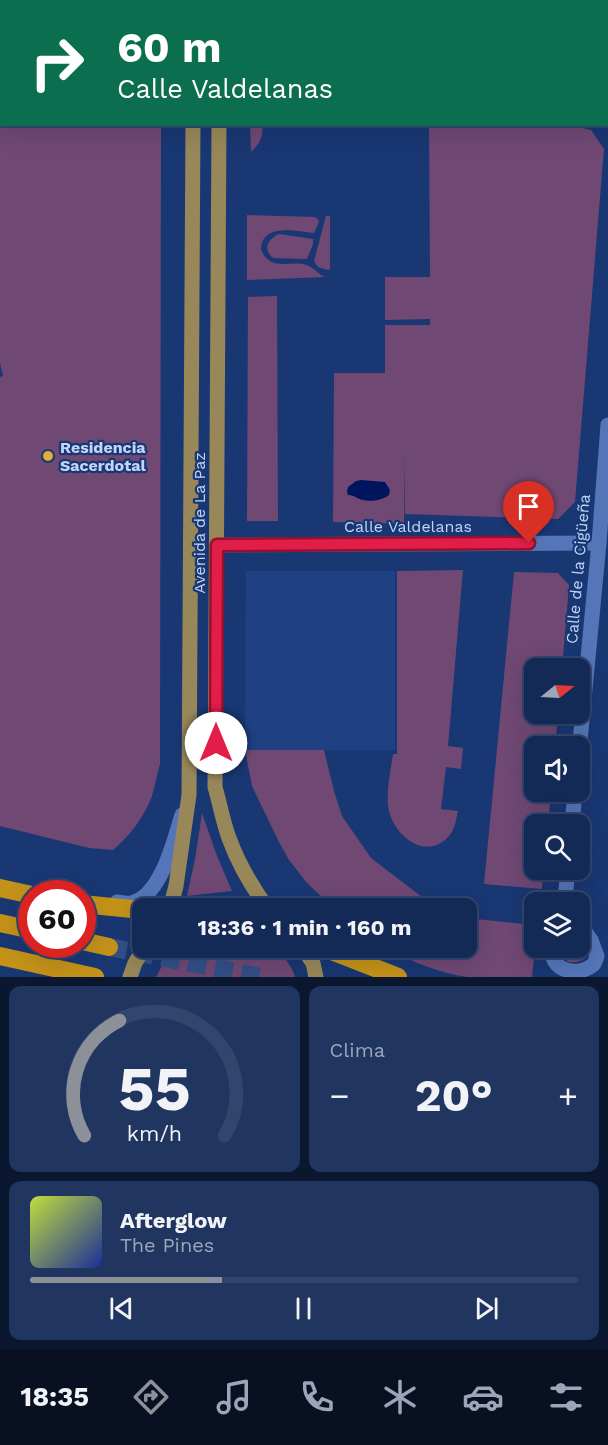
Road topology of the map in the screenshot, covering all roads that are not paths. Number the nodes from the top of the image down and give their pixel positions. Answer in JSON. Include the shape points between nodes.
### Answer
{"nodes":[{"id":1,"x":193,"y":126,"type":"edge"},
{"id":2,"x":219,"y":126,"type":"edge"},
{"id":3,"x":608,"y":424,"type":"edge"},
{"id":4,"x":599,"y":543,"type":"junction"},
{"id":5,"x":217,"y":545,"type":"junction"},
{"id":6,"x":581,"y":736,"type":"edge"},
{"id":7,"x":189,"y":795,"type":"junction"},
{"id":8,"x":0,"y":888,"type":"edge"},
{"id":9,"x":18,"y":892,"type":"edge"},
{"id":10,"x":172,"y":898,"type":"edge"},
{"id":11,"x":260,"y":898,"type":"edge"},
{"id":12,"x":96,"y":903,"type":"edge"},
{"id":13,"x":96,"y":905,"type":"edge"},
{"id":14,"x":132,"y":909,"type":"edge"},
{"id":15,"x":0,"y":923,"type":"edge"},
{"id":16,"x":18,"y":927,"type":"edge"},
{"id":17,"x":590,"y":941,"type":"edge"},
{"id":18,"x":96,"y":944,"type":"edge"},
{"id":19,"x":109,"y":947,"type":"tunnel mouth"},
{"id":20,"x":0,"y":956,"type":"edge"},
{"id":21,"x":138,"y":958,"type":"edge"},
{"id":22,"x":310,"y":958,"type":"edge"},
{"id":23,"x":350,"y":958,"type":"edge"},
{"id":24,"x":553,"y":958,"type":"edge"},
{"id":25,"x":95,"y":977,"type":"edge"},
{"id":26,"x":130,"y":977,"type":"edge"},
{"id":27,"x":316,"y":977,"type":"edge"},
{"id":28,"x":398,"y":977,"type":"edge"}],
"edges":[{"from":1,"to":7,"type":"main road","name":"Avenida de La Paz"},
{"from":2,"to":5,"type":"main road","name":"Avenida de La Paz"},
{"from":3,"to":4,"type":"street","name":"Calle de la Cigüeña"},
{"from":4,"to":5,"type":"street","name":"Calle Valdelanas"},
{"from":4,"to":6,"type":"street","name":"Calle de la Cigüeña"},
{"from":5,"to":11,"type":"main road","name":"Avenida de La Paz","via":[[215,787],[237,857]]},
{"from":7,"to":10,"type":"main road","name":"Avenida de La Paz"},
{"from":7,"to":12,"type":"street","name":"Avenida de La Paz","via":[[160,878],[146,896],[131,903]]},
{"from":8,"to":9,"type":"highway"},
{"from":13,"to":14,"type":"highway"},
{"from":15,"to":16,"type":"highway"},
{"from":17,"to":24,"type":"street","via":[[597,956],[593,966],[583,972],[563,972]]},
{"from":18,"to":19,"type":"highway"},
{"from":20,"to":25,"type":"highway"},
{"from":21,"to":26,"type":"main road"},
{"from":22,"to":27,"type":"main road"},
{"from":23,"to":28,"type":"highway"}]}
